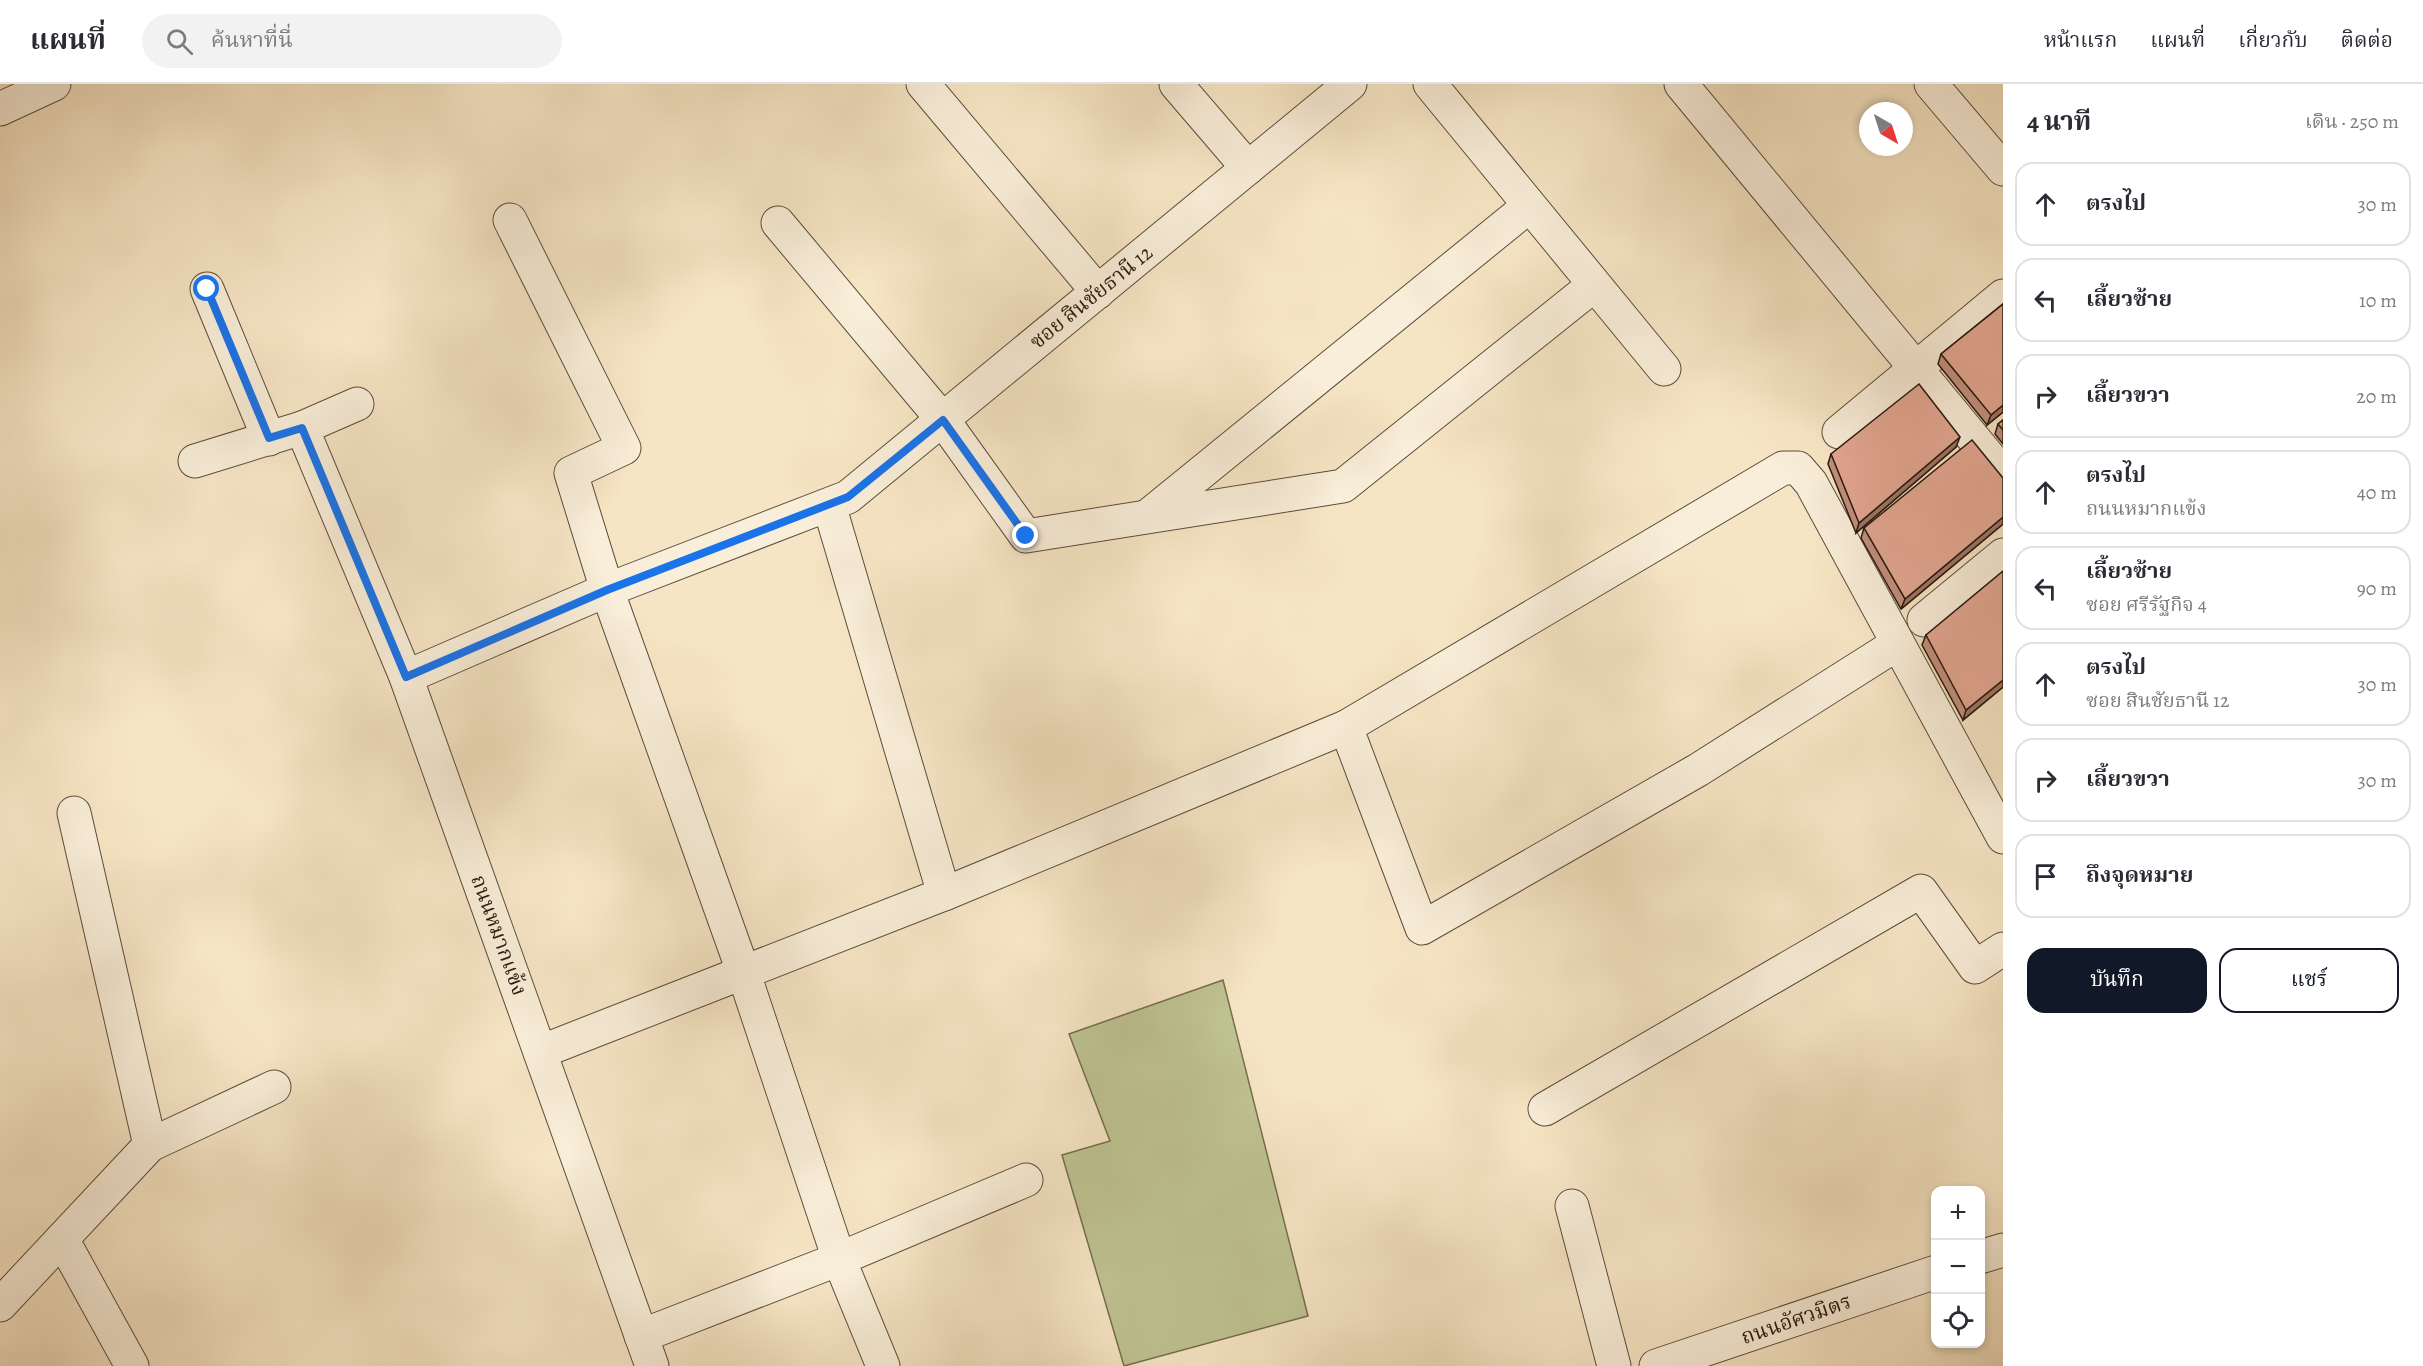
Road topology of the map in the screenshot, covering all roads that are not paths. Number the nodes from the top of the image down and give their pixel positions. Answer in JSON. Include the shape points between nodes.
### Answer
{"nodes":[{"id":1,"x":54,"y":84,"type":"edge"},
{"id":2,"x":922,"y":84,"type":"edge"},
{"id":3,"x":1176,"y":84,"type":"edge"},
{"id":4,"x":1350,"y":84,"type":"edge"},
{"id":5,"x":1430,"y":84,"type":"edge"},
{"id":6,"x":1682,"y":84,"type":"edge"},
{"id":7,"x":1931,"y":84,"type":"edge"},
{"id":8,"x":10,"y":98,"type":"edge"},
{"id":9,"x":1248,"y":168,"type":"junction"},
{"id":10,"x":2003,"y":169,"type":"edge"},
{"id":11,"x":1529,"y":206,"type":"junction"},
{"id":12,"x":510,"y":220,"type":"dead end"},
{"id":13,"x":778,"y":223,"type":"dead end"},
{"id":14,"x":1594,"y":285,"type":"junction"},
{"id":15,"x":207,"y":289,"type":"dead end"},
{"id":16,"x":1098,"y":292,"type":"junction"},
{"id":17,"x":2003,"y":296,"type":"edge"},
{"id":18,"x":1917,"y":368,"type":"junction"},
{"id":19,"x":1664,"y":369,"type":"dead end"},
{"id":20,"x":357,"y":404,"type":"dead end"},
{"id":21,"x":943,"y":420,"type":"junction"},
{"id":22,"x":302,"y":428,"type":"junction"},
{"id":23,"x":1839,"y":432,"type":"dead end"},
{"id":24,"x":269,"y":438,"type":"junction"},
{"id":25,"x":195,"y":461,"type":"dead end"},
{"id":26,"x":2003,"y":474,"type":"edge"},
{"id":27,"x":829,"y":505,"type":"junction"},
{"id":28,"x":1148,"y":516,"type":"junction"},
{"id":29,"x":2003,"y":555,"type":"edge"},
{"id":30,"x":607,"y":590,"type":"junction"},
{"id":31,"x":1924,"y":620,"type":"dead end"},
{"id":32,"x":1897,"y":644,"type":"junction"},
{"id":33,"x":406,"y":677,"type":"junction"},
{"id":34,"x":1346,"y":727,"type":"junction"},
{"id":35,"x":74,"y":813,"type":"dead end"},
{"id":36,"x":2003,"y":837,"type":"edge"},
{"id":37,"x":944,"y":894,"type":"junction"},
{"id":38,"x":2003,"y":949,"type":"edge"},
{"id":39,"x":742,"y":971,"type":"junction"},
{"id":40,"x":540,"y":1052,"type":"junction"},
{"id":41,"x":274,"y":1087,"type":"dead end"},
{"id":42,"x":1545,"y":1109,"type":"dead end"},
{"id":43,"x":150,"y":1144,"type":"junction"},
{"id":44,"x":1026,"y":1180,"type":"dead end"},
{"id":45,"x":1572,"y":1206,"type":"dead end"},
{"id":46,"x":62,"y":1239,"type":"junction"},
{"id":47,"x":2003,"y":1250,"type":"edge"},
{"id":48,"x":1985,"y":1255,"type":"edge"},
{"id":49,"x":839,"y":1259,"type":"junction"},
{"id":50,"x":1931,"y":1273,"type":"edge"},
{"id":51,"x":0,"y":1305,"type":"edge"},
{"id":52,"x":641,"y":1336,"type":"junction"},
{"id":53,"x":132,"y":1366,"type":"edge"},
{"id":54,"x":652,"y":1366,"type":"edge"},
{"id":55,"x":883,"y":1366,"type":"edge"},
{"id":56,"x":1614,"y":1366,"type":"edge"},
{"id":57,"x":1656,"y":1366,"type":"edge"}],
"edges":[{"from":1,"to":8,"type":"street"},
{"from":2,"to":16,"type":"street"},
{"from":3,"to":9,"type":"street"},
{"from":4,"to":9,"type":"street","name":"ซอย สินชัยธานี 12"},
{"from":5,"to":11,"type":"street"},
{"from":6,"to":18,"type":"street"},
{"from":7,"to":10,"type":"street"},
{"from":9,"to":16,"type":"street","name":"ซอย สินชัยธานี 12"},
{"from":11,"to":14,"type":"street"},
{"from":11,"to":28,"type":"street"},
{"from":12,"to":30,"type":"street","via":[[624,448],[571,473]]},
{"from":13,"to":21,"type":"street"},
{"from":14,"to":19,"type":"street"},
{"from":14,"to":28,"type":"street","via":[[1343,486]]},
{"from":15,"to":24,"type":"street"},
{"from":16,"to":21,"type":"street","name":"ซอย สินชัยธานี 12"},
{"from":17,"to":18,"type":"street"},
{"from":18,"to":23,"type":"street"},
{"from":18,"to":26,"type":"street"},
{"from":20,"to":22,"type":"street"},
{"from":21,"to":27,"type":"street","name":"ซอย สินชัยธานี 12","via":[[848,497]]},
{"from":21,"to":28,"type":"street","via":[[1026,536]]},
{"from":22,"to":24,"type":"street"},
{"from":22,"to":33,"type":"street","name":"ถนนหมากแข้ง"},
{"from":24,"to":25,"type":"street"},
{"from":27,"to":30,"type":"street","name":"ซอย สินชัยธานี 12"},
{"from":27,"to":37,"type":"street"},
{"from":29,"to":31,"type":"street"},
{"from":30,"to":33,"type":"street","name":"ซอย สินชัยธานี 12"},
{"from":30,"to":39,"type":"street"},
{"from":32,"to":34,"type":"street","via":[[1810,483],[1798,468],[1783,468]]},
{"from":32,"to":34,"type":"street","via":[[1698,770],[1422,928]]},
{"from":32,"to":36,"type":"street"},
{"from":33,"to":40,"type":"street","name":"ถนนหมากแข้ง"},
{"from":34,"to":37,"type":"street"},
{"from":35,"to":43,"type":"street"},
{"from":37,"to":39,"type":"street"},
{"from":38,"to":42,"type":"street","via":[[1975,967],[1921,891]]},
{"from":39,"to":40,"type":"street"},
{"from":39,"to":49,"type":"street"},
{"from":40,"to":52,"type":"street","name":"ถนนหมากแข้ง"},
{"from":41,"to":43,"type":"street"},
{"from":43,"to":46,"type":"street"},
{"from":44,"to":49,"type":"street"},
{"from":45,"to":56,"type":"street"},
{"from":46,"to":51,"type":"street"},
{"from":46,"to":53,"type":"street"},
{"from":47,"to":48,"type":"street"},
{"from":49,"to":52,"type":"street"},
{"from":49,"to":55,"type":"street"},
{"from":50,"to":57,"type":"street","name":"ถนนอัศวมิตร"},
{"from":52,"to":54,"type":"street","name":"ถนนหมากแข้ง"}]}
